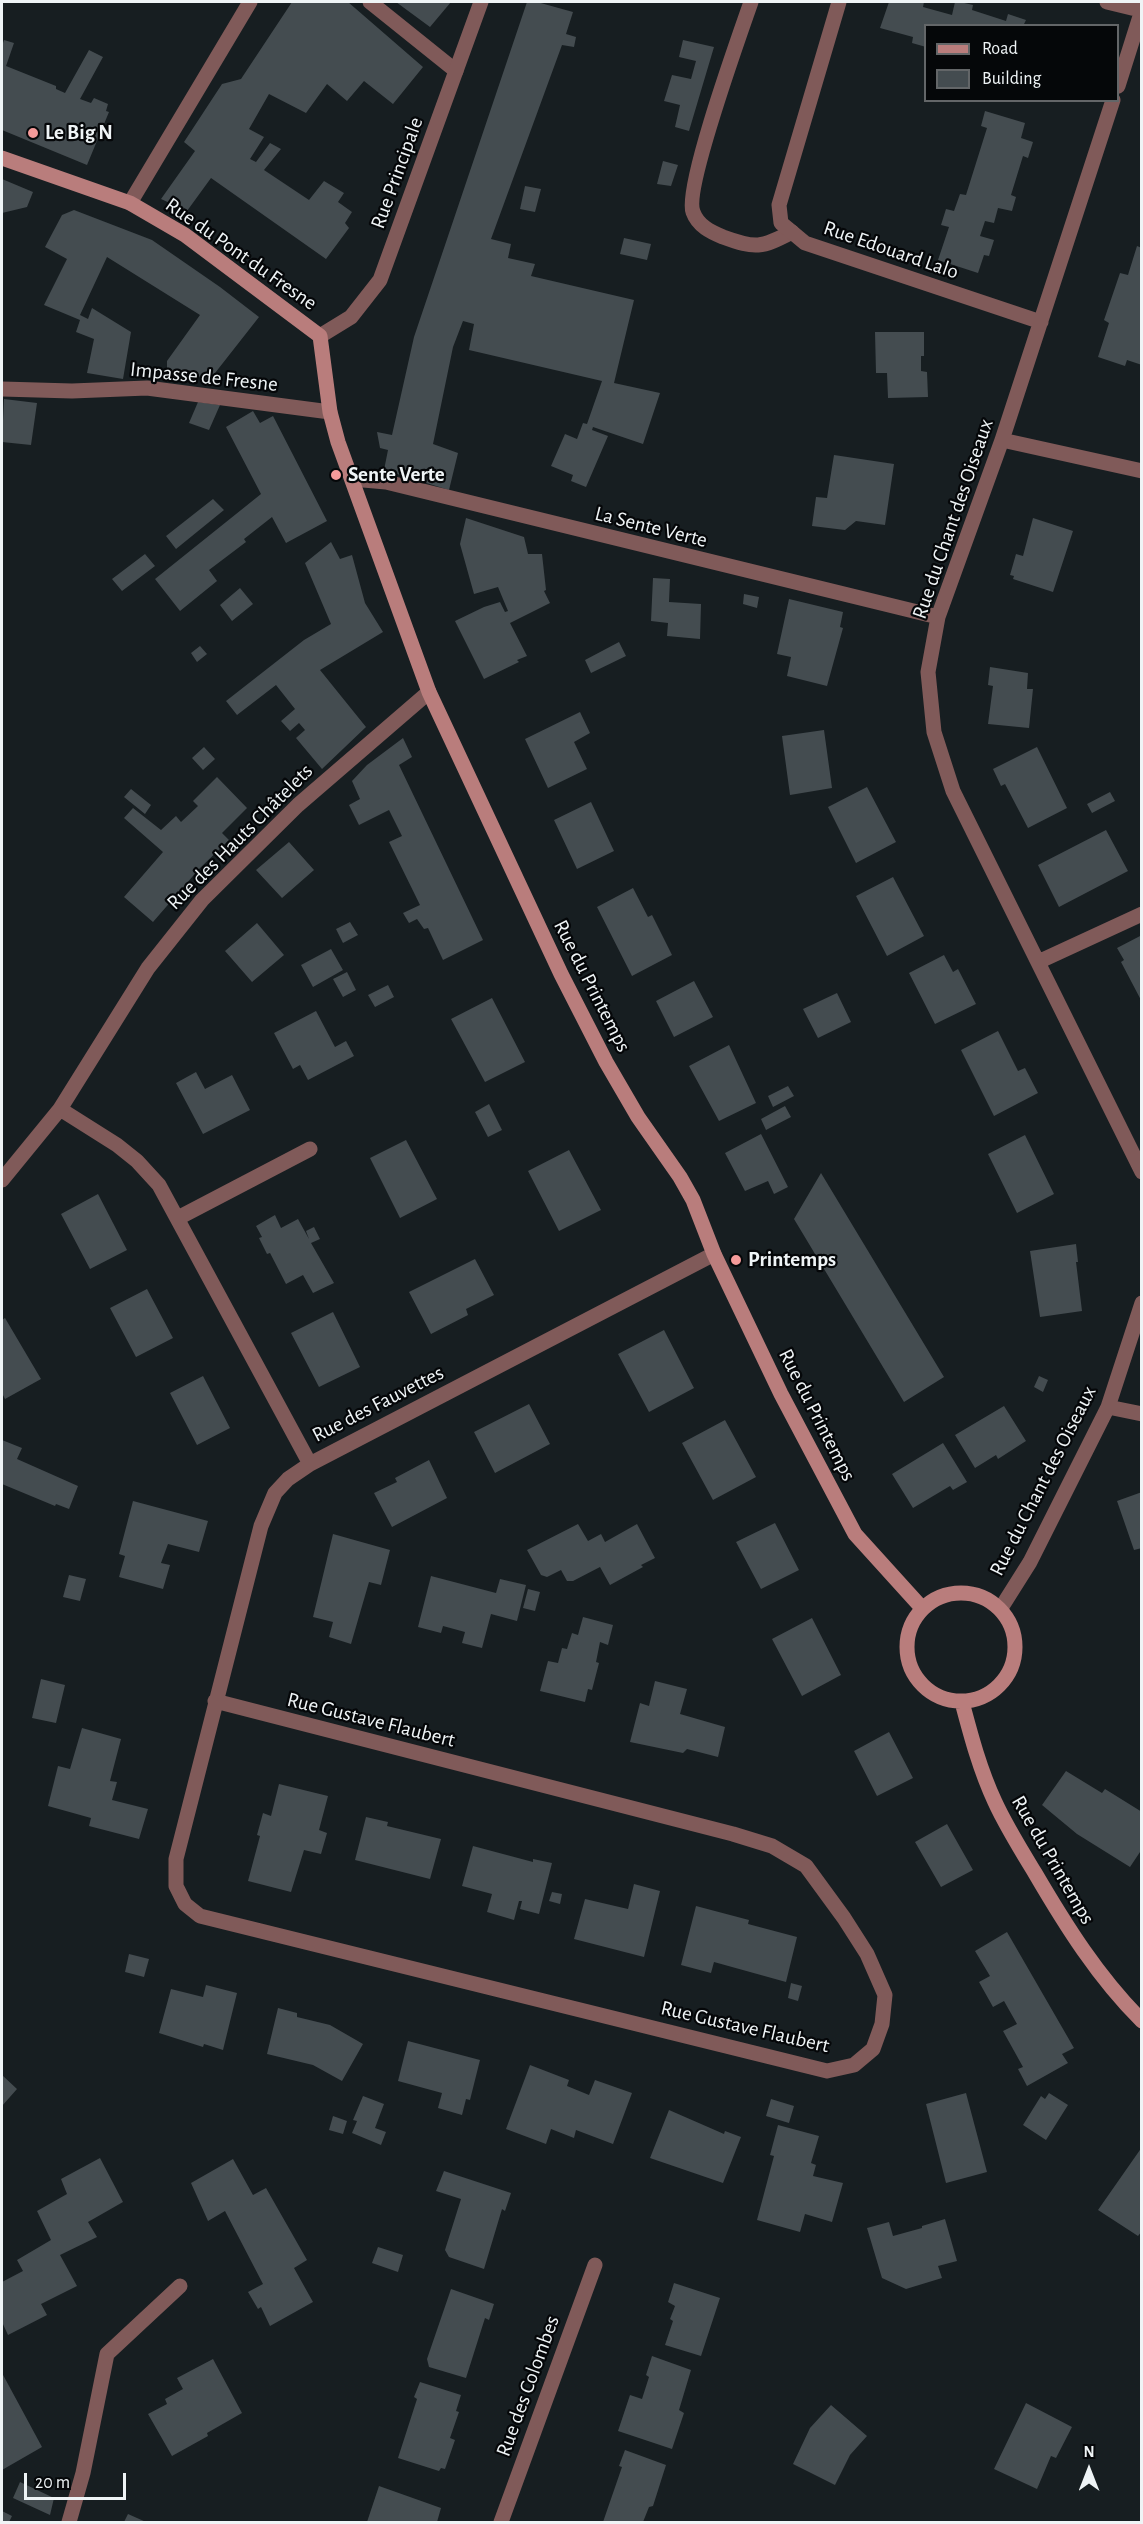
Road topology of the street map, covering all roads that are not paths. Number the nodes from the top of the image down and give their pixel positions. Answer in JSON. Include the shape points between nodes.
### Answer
{"nodes":[{"id":1,"x":250,"y":2,"type":"edge"},
{"id":2,"x":370,"y":2,"type":"edge"},
{"id":3,"x":481,"y":2,"type":"edge"},
{"id":4,"x":751,"y":2,"type":"edge"},
{"id":5,"x":839,"y":2,"type":"edge"},
{"id":6,"x":1107,"y":2,"type":"edge"},
{"id":7,"x":1141,"y":10,"type":"edge"},
{"id":8,"x":456,"y":71,"type":"junction"},
{"id":9,"x":1119,"y":83,"type":"edge"},
{"id":10,"x":1112,"y":102,"type":"edge"},
{"id":11,"x":2,"y":158,"type":"edge"},
{"id":12,"x":130,"y":203,"type":"junction"},
{"id":13,"x":792,"y":232,"type":"junction"},
{"id":14,"x":1041,"y":322,"type":"junction"},
{"id":15,"x":320,"y":336,"type":"junction"},
{"id":16,"x":2,"y":389,"type":"edge"},
{"id":17,"x":330,"y":412,"type":"junction"},
{"id":18,"x":1002,"y":440,"type":"junction"},
{"id":19,"x":1142,"y":471,"type":"edge"},
{"id":20,"x":352,"y":478,"type":"junction"},
{"id":21,"x":938,"y":617,"type":"junction"},
{"id":22,"x":429,"y":692,"type":"junction"},
{"id":23,"x":1142,"y":914,"type":"edge"},
{"id":24,"x":1038,"y":962,"type":"junction"},
{"id":25,"x":60,"y":1109,"type":"junction"},
{"id":26,"x":310,"y":1149,"type":"dead end"},
{"id":27,"x":1142,"y":1172,"type":"edge"},
{"id":28,"x":2,"y":1180,"type":"edge"},
{"id":29,"x":178,"y":1218,"type":"junction"},
{"id":30,"x":714,"y":1254,"type":"junction"},
{"id":31,"x":1142,"y":1303,"type":"edge"},
{"id":32,"x":1108,"y":1407,"type":"junction"},
{"id":33,"x":1142,"y":1414,"type":"edge"},
{"id":34,"x":310,"y":1464,"type":"junction"},
{"id":35,"x":922,"y":1608,"type":"junction"},
{"id":36,"x":1000,"y":1608,"type":"junction"},
{"id":37,"x":215,"y":1701,"type":"junction"},
{"id":38,"x":962,"y":1702,"type":"junction"},
{"id":39,"x":1142,"y":2021,"type":"edge"},
{"id":40,"x":595,"y":2265,"type":"dead end"},
{"id":41,"x":180,"y":2286,"type":"dead end"},
{"id":42,"x":69,"y":2523,"type":"edge"},
{"id":43,"x":501,"y":2523,"type":"edge"}],
"edges":[{"from":1,"to":12,"type":"street"},
{"from":2,"to":8,"type":"street"},
{"from":3,"to":8,"type":"street","name":"Rue Principale"},
{"from":4,"to":13,"type":"street","via":[[693,186],[692,212],[706,230],[745,244],[765,246]]},
{"from":5,"to":13,"type":"street","name":"Rue Edouard Lalo","via":[[778,205],[781,223]]},
{"from":6,"to":7,"type":"street"},
{"from":7,"to":9,"type":"street"},
{"from":8,"to":15,"type":"street","name":"Rue Principale","via":[[380,280],[351,317]]},
{"from":10,"to":14,"type":"street","name":"Rue du Chant des Oiseaux"},
{"from":11,"to":12,"type":"main road","name":"Rue du Pont du Fresne"},
{"from":12,"to":15,"type":"main road","name":"Rue du Pont du Fresne","via":[[185,235]]},
{"from":13,"to":14,"type":"street","name":"Rue Edouard Lalo","via":[[805,243]]},
{"from":14,"to":18,"type":"street","name":"Rue du Chant des Oiseaux"},
{"from":15,"to":17,"type":"main road","name":"Rue du Printemps"},
{"from":16,"to":17,"type":"street","name":"Impasse de Fresne","via":[[147,388]]},
{"from":17,"to":20,"type":"main road","name":"Rue du Printemps"},
{"from":18,"to":19,"type":"street"},
{"from":18,"to":21,"type":"street","name":"Rue du Chant des Oiseaux"},
{"from":20,"to":21,"type":"street","name":"La Sente Verte"},
{"from":20,"to":22,"type":"main road","name":"Rue du Printemps"},
{"from":21,"to":24,"type":"street","name":"Rue du Chant des Oiseaux","via":[[928,672],[934,732],[953,790]]},
{"from":22,"to":25,"type":"street","name":"Rue des Hauts Châtelets","via":[[298,805],[202,900],[148,968]]},
{"from":22,"to":30,"type":"main road","name":"Rue du Printemps","via":[[561,974],[638,1117],[693,1200]]},
{"from":23,"to":24,"type":"street"},
{"from":24,"to":27,"type":"street","name":"Rue du Chant des Oiseaux"},
{"from":25,"to":28,"type":"street","name":"Rue des Hauts Châtelets"},
{"from":25,"to":29,"type":"street","name":"Rue des Fauvettes","via":[[137,1161],[159,1185]]},
{"from":26,"to":29,"type":"street"},
{"from":29,"to":34,"type":"street","name":"Rue des Fauvettes"},
{"from":30,"to":34,"type":"street","name":"Rue des Fauvettes"},
{"from":30,"to":35,"type":"main road","name":"Rue du Printemps","via":[[781,1394],[855,1534]]},
{"from":31,"to":32,"type":"street","name":"Rue du Chant des Oiseaux"},
{"from":32,"to":33,"type":"street"},
{"from":32,"to":36,"type":"street","name":"Rue du Chant des Oiseaux","via":[[1030,1562]]},
{"from":34,"to":37,"type":"street","name":"Rue Gustave Flaubert","via":[[288,1479],[267,1508]]},
{"from":35,"to":36,"type":"main road","via":[[940,1597],[962,1592],[983,1597]]},
{"from":35,"to":38,"type":"main road","via":[[911,1626],[907,1647],[911,1668],[922,1686],[940,1698]]},
{"from":36,"to":38,"type":"main road","via":[[1012,1626],[1016,1647],[1012,1668],[996,1690],[983,1698]]},
{"from":37,"to":37,"type":"street","name":"Rue Gustave Flaubert","via":[[772,1846],[806,1866],[867,1954],[885,1995],[882,2025],[873,2049],[854,2066],[827,2071],[200,1916],[185,1904],[174,1875]]},
{"from":38,"to":39,"type":"main road","name":"Rue du Printemps","via":[[994,1801],[1015,1839],[1081,1949]]},
{"from":40,"to":43,"type":"street","name":"Rue des Colombes"},
{"from":41,"to":42,"type":"street","via":[[107,2354]]}]}
